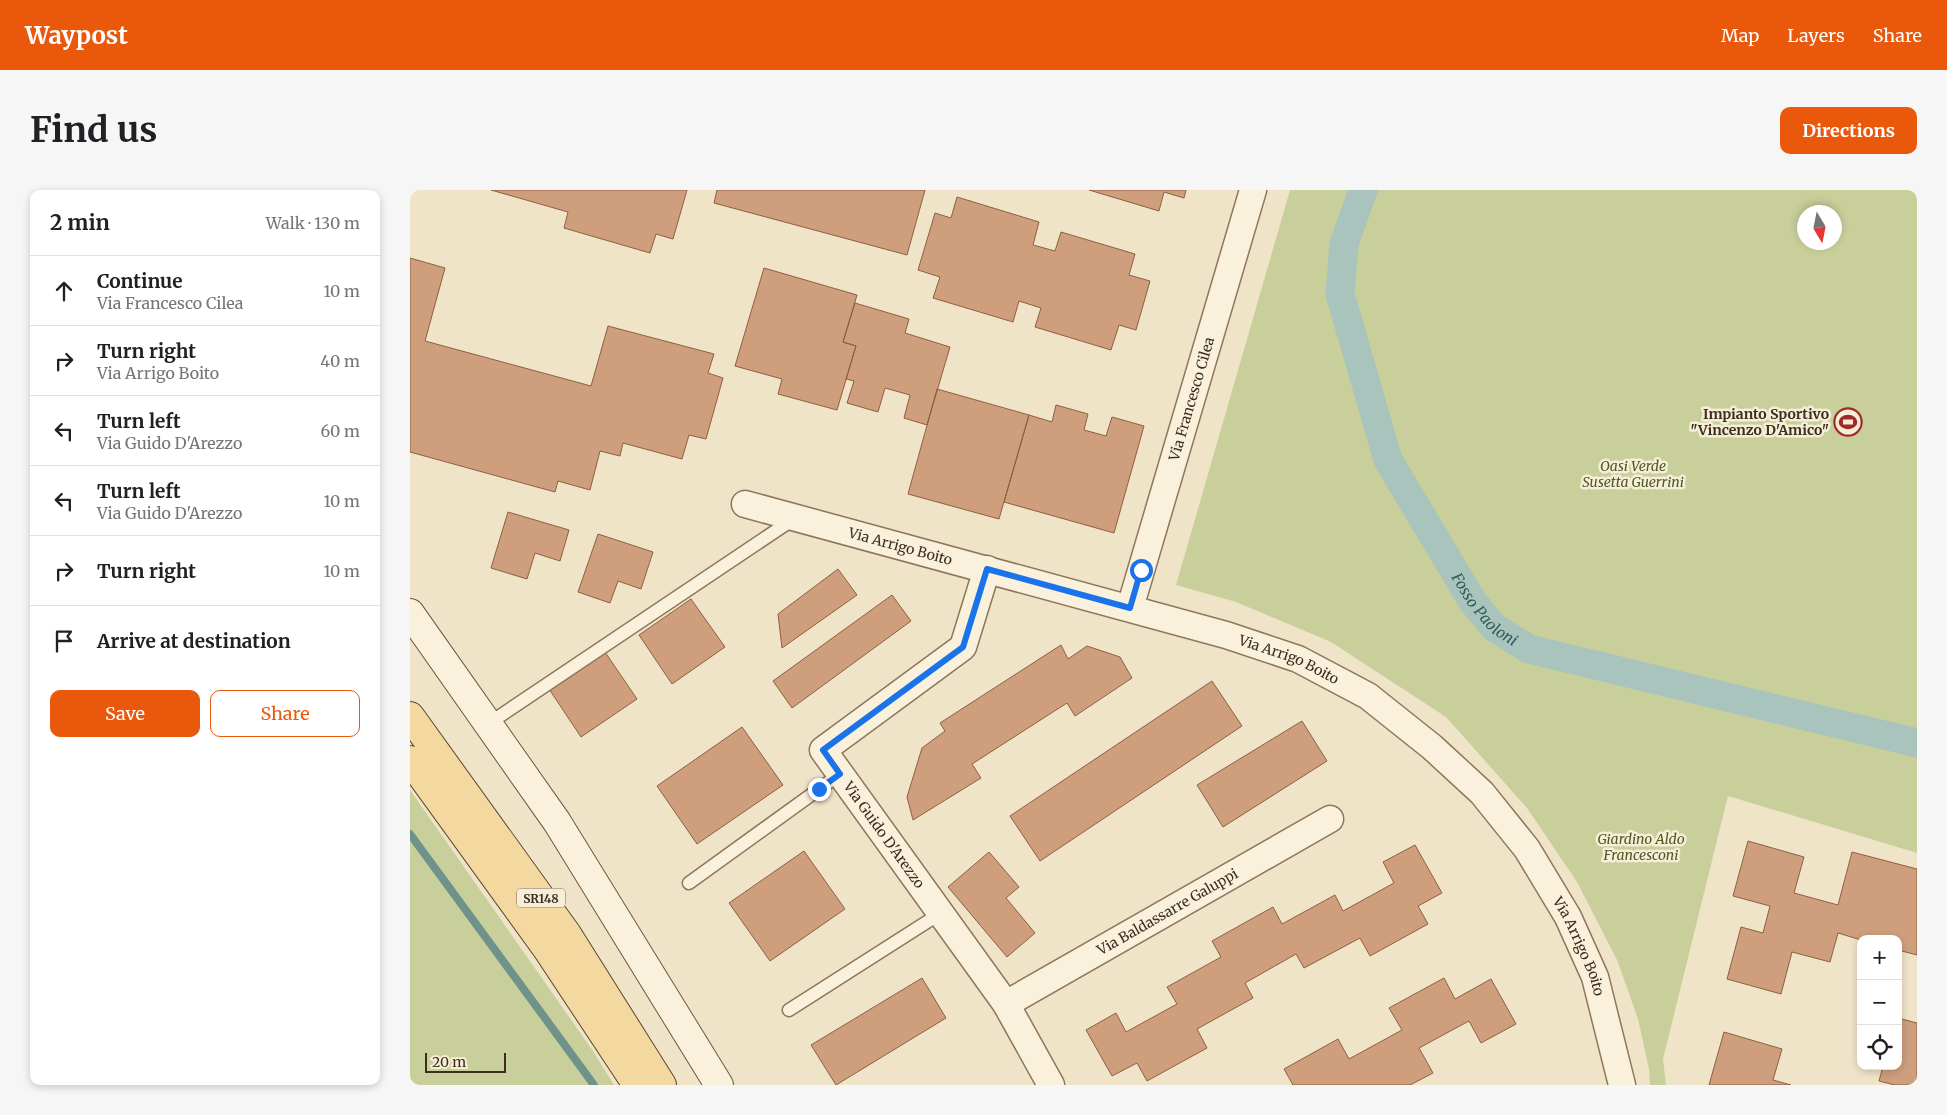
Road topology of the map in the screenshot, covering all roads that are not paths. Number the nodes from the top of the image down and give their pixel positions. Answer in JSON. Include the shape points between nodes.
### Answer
{"nodes":[{"id":1,"x":1253,"y":190,"type":"edge"},
{"id":2,"x":745,"y":504,"type":"dead end"},
{"id":3,"x":794,"y":518,"type":"junction"},
{"id":4,"x":987,"y":569,"type":"junction"},
{"id":5,"x":1130,"y":608,"type":"junction"},
{"id":6,"x":410,"y":613,"type":"edge"},
{"id":7,"x":410,"y":716,"type":"edge"},
{"id":8,"x":488,"y":724,"type":"junction"},
{"id":9,"x":410,"y":760,"type":"edge"},
{"id":10,"x":840,"y":774,"type":"junction"},
{"id":11,"x":1330,"y":819,"type":"dead end"},
{"id":12,"x":689,"y":883,"type":"dead end"},
{"id":13,"x":941,"y":913,"type":"junction"},
{"id":14,"x":1006,"y":1004,"type":"junction"},
{"id":15,"x":789,"y":1010,"type":"dead end"},
{"id":16,"x":637,"y":1085,"type":"edge"},
{"id":17,"x":662,"y":1085,"type":"edge"},
{"id":18,"x":719,"y":1085,"type":"edge"},
{"id":19,"x":1051,"y":1085,"type":"edge"},
{"id":20,"x":1622,"y":1085,"type":"edge"}],
"edges":[{"from":1,"to":5,"type":"street","name":"Via Francesco Cilea"},
{"from":2,"to":3,"type":"street","name":"Via Arrigo Boito"},
{"from":3,"to":4,"type":"street","name":"Via Arrigo Boito"},
{"from":3,"to":8,"type":"lane"},
{"from":4,"to":5,"type":"street","name":"Via Arrigo Boito"},
{"from":4,"to":10,"type":"street","name":"Via Guido D'Arezzo","via":[[963,647],[823,750]]},
{"from":5,"to":20,"type":"street","name":"Via Arrigo Boito","via":[[1298,659],[1342,682],[1368,696],[1432,747],[1482,793],[1527,850],[1568,917],[1595,977]]},
{"from":6,"to":8,"type":"street"},
{"from":7,"to":17,"type":"main road","number":"SR148","via":[[567,934]]},
{"from":8,"to":18,"type":"street","via":[[557,822]]},
{"from":9,"to":16,"type":"main road","number":"SR148","via":[[546,949]]},
{"from":10,"to":12,"type":"lane"},
{"from":10,"to":13,"type":"street","name":"Via Guido D'Arezzo"},
{"from":11,"to":14,"type":"street","name":"Via Baldassarre Galuppi"},
{"from":13,"to":14,"type":"street","name":"Via Guido D'Arezzo"},
{"from":13,"to":15,"type":"lane"},
{"from":14,"to":19,"type":"street","name":"Via Guido D'Arezzo"}]}
